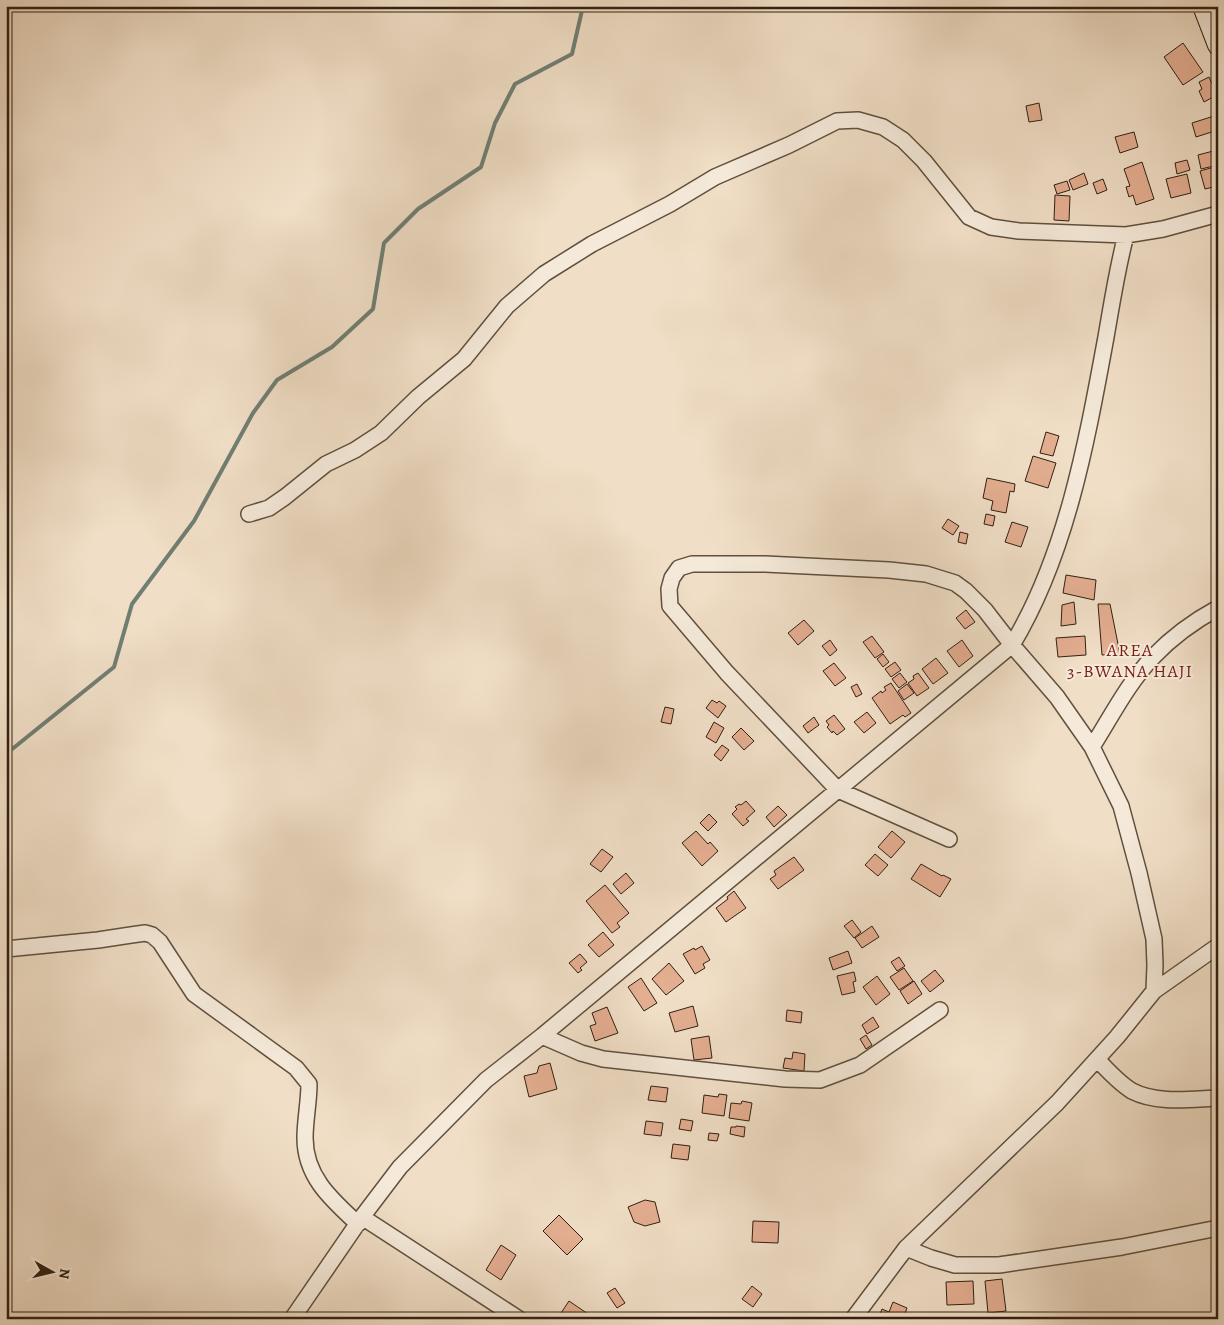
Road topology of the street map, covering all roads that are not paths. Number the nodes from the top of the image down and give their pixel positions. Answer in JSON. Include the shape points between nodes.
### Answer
{"nodes":[{"id":1,"x":1203,"y":6,"type":"edge"},
{"id":2,"x":1218,"y":45,"type":"edge"},
{"id":3,"x":1218,"y":214,"type":"edge"},
{"id":4,"x":1126,"y":236,"type":"junction"},
{"id":5,"x":249,"y":514,"type":"dead end"},
{"id":6,"x":1218,"y":608,"type":"edge"},
{"id":7,"x":1012,"y":645,"type":"junction"},
{"id":8,"x":1092,"y":747,"type":"junction"},
{"id":9,"x":838,"y":790,"type":"junction"},
{"id":10,"x":949,"y":839,"type":"dead end"},
{"id":11,"x":1218,"y":946,"type":"edge"},
{"id":12,"x":6,"y":949,"type":"edge"},
{"id":13,"x":1154,"y":991,"type":"junction"},
{"id":14,"x":940,"y":1010,"type":"dead end"},
{"id":15,"x":542,"y":1036,"type":"junction"},
{"id":16,"x":1097,"y":1060,"type":"junction"},
{"id":17,"x":1218,"y":1098,"type":"edge"},
{"id":18,"x":360,"y":1220,"type":"junction"},
{"id":19,"x":1218,"y":1228,"type":"edge"},
{"id":20,"x":906,"y":1248,"type":"junction"},
{"id":21,"x":292,"y":1319,"type":"edge"},
{"id":22,"x":519,"y":1319,"type":"edge"},
{"id":23,"x":853,"y":1319,"type":"edge"}],
"edges":[{"from":1,"to":2,"type":"main road"},
{"from":3,"to":4,"type":"street"},
{"from":4,"to":5,"type":"street","via":[[990,227],[969,217],[903,140],[883,127],[858,120],[837,121],[715,177],[544,274],[508,306],[464,359],[381,433],[326,464],[269,508]]},
{"from":4,"to":7,"type":"street","via":[[1080,467],[1043,582]]},
{"from":6,"to":8,"type":"street","via":[[1191,623],[1153,657],[1135,678]]},
{"from":7,"to":8,"type":"street","via":[[1057,697]]},
{"from":7,"to":9,"type":"street"},
{"from":7,"to":9,"type":"street","via":[[966,590],[926,574],[765,564],[692,564],[679,568],[669,589],[670,606],[727,674]]},
{"from":8,"to":13,"type":"street","via":[[1121,806],[1140,873],[1154,939]]},
{"from":9,"to":10,"type":"street"},
{"from":9,"to":15,"type":"street"},
{"from":11,"to":13,"type":"street"},
{"from":12,"to":18,"type":"street","via":[[131,934],[152,935],[194,994],[304,1076],[309,1084],[306,1152],[314,1174],[323,1190]]},
{"from":13,"to":16,"type":"street"},
{"from":14,"to":15,"type":"street","via":[[860,1065],[820,1080],[786,1080],[603,1059]]},
{"from":15,"to":18,"type":"street","via":[[486,1080],[446,1120],[400,1167]]},
{"from":16,"to":17,"type":"street","via":[[1132,1090],[1149,1097]]},
{"from":16,"to":20,"type":"street","via":[[1029,1132]]},
{"from":18,"to":21,"type":"street"},
{"from":18,"to":22,"type":"street"},
{"from":19,"to":20,"type":"street","via":[[1122,1247],[999,1265],[955,1265]]},
{"from":20,"to":23,"type":"street"}]}
